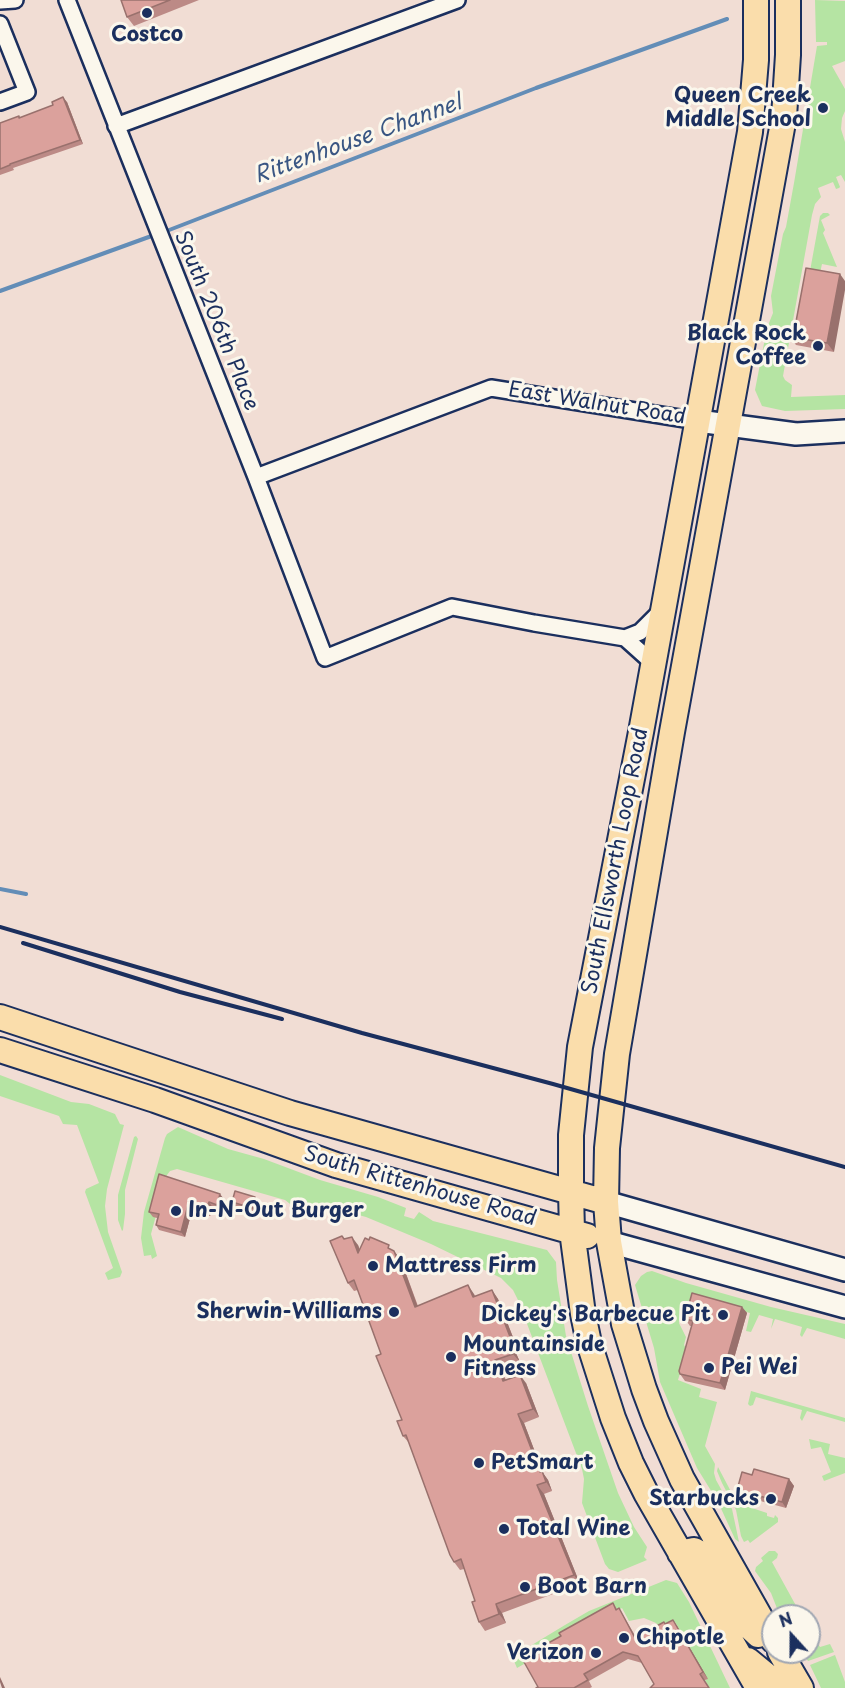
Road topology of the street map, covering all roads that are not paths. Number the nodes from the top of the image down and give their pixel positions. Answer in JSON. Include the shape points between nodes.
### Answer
{"nodes":[{"id":1,"x":15,"y":0,"type":"edge"},
{"id":2,"x":67,"y":0,"type":"edge"},
{"id":3,"x":457,"y":0,"type":"edge"},
{"id":4,"x":756,"y":0,"type":"edge"},
{"id":5,"x":788,"y":0,"type":"edge"},
{"id":6,"x":0,"y":2,"type":"edge"},
{"id":7,"x":0,"y":24,"type":"edge"},
{"id":8,"x":0,"y":102,"type":"edge"},
{"id":9,"x":116,"y":126,"type":"junction"},
{"id":10,"x":698,"y":421,"type":"junction"},
{"id":11,"x":729,"y":424,"type":"junction"},
{"id":12,"x":845,"y":431,"type":"edge"},
{"id":13,"x":256,"y":477,"type":"junction"},
{"id":14,"x":663,"y":609,"type":"junction"},
{"id":15,"x":625,"y":638,"type":"junction"},
{"id":16,"x":654,"y":664,"type":"junction"},
{"id":17,"x":0,"y":1017,"type":"edge"},
{"id":18,"x":0,"y":1050,"type":"edge"},
{"id":19,"x":166,"y":1071,"type":"junction"},
{"id":20,"x":155,"y":1100,"type":"junction"},
{"id":21,"x":571,"y":1192,"type":"junction"},
{"id":22,"x":606,"y":1202,"type":"junction"},
{"id":23,"x":572,"y":1231,"type":"junction"},
{"id":24,"x":609,"y":1242,"type":"junction"},
{"id":25,"x":845,"y":1270,"type":"edge"},
{"id":26,"x":845,"y":1306,"type":"edge"},
{"id":27,"x":680,"y":1553,"type":"junction"},
{"id":28,"x":761,"y":1621,"type":"edge"},
{"id":29,"x":761,"y":1636,"type":"edge"},
{"id":30,"x":737,"y":1652,"type":"junction"},
{"id":31,"x":786,"y":1664,"type":"edge"},
{"id":32,"x":758,"y":1688,"type":"edge"},
{"id":33,"x":779,"y":1688,"type":"edge"},
{"id":34,"x":801,"y":1688,"type":"edge"}],
"edges":[{"from":1,"to":6,"type":"street"},
{"from":2,"to":9,"type":"street","name":"South 206th Place"},
{"from":3,"to":9,"type":"street"},
{"from":4,"to":10,"type":"main road","name":"South Ellsworth Loop Road","via":[[750,132]]},
{"from":5,"to":11,"type":"main road","name":"South Ellsworth Loop Road","via":[[784,117]]},
{"from":7,"to":8,"type":"street","via":[[27,92]]},
{"from":9,"to":13,"type":"street","name":"South 206th Place"},
{"from":10,"to":11,"type":"main road","name":"East Walnut Road"},
{"from":10,"to":13,"type":"street","name":"East Walnut Road","via":[[491,388]]},
{"from":10,"to":14,"type":"main road","name":"South Ellsworth Loop Road"},
{"from":11,"to":12,"type":"main road","name":"East Walnut Road","via":[[796,434]]},
{"from":11,"to":22,"type":"main road","name":"South Ellsworth Loop Road","via":[[618,1054],[607,1148]]},
{"from":13,"to":15,"type":"street","name":"South 206th Place","via":[[325,657],[452,607]]},
{"from":14,"to":15,"type":"street","via":[[640,632]]},
{"from":14,"to":16,"type":"main road","name":"South Ellsworth Loop Road"},
{"from":15,"to":16,"type":"street"},
{"from":16,"to":21,"type":"main road","name":"South Ellsworth Loop Road","via":[[580,1047]]},
{"from":17,"to":19,"type":"main road","name":"South Rittenhouse Road"},
{"from":18,"to":20,"type":"main road","name":"South Rittenhouse Road"},
{"from":19,"to":20,"type":"main road"},
{"from":19,"to":21,"type":"main road","name":"South Rittenhouse Road","via":[[290,1113]]},
{"from":20,"to":23,"type":"main road","name":"South Rittenhouse Road","via":[[336,1165]]},
{"from":21,"to":22,"type":"main road","name":"South Rittenhouse Road"},
{"from":21,"to":23,"type":"main road","name":"South Ellsworth Loop Road"},
{"from":22,"to":24,"type":"main road","name":"South Ellsworth Loop Road"},
{"from":22,"to":25,"type":"main road","name":"South Rittenhouse Road"},
{"from":23,"to":24,"type":"main road","name":"South Rittenhouse Road"},
{"from":23,"to":27,"type":"main road","name":"South Ellsworth Loop Road","via":[[583,1314],[604,1393],[631,1463]]},
{"from":24,"to":26,"type":"main road","name":"South Rittenhouse Road"},
{"from":24,"to":28,"type":"main road","name":"South Ellsworth Loop Road","via":[[624,1324],[656,1421],[682,1479]]},
{"from":27,"to":29,"type":"main road","via":[[694,1550],[701,1554],[743,1621]]},
{"from":27,"to":30,"type":"main road","name":"South Ellsworth Loop Road"},
{"from":30,"to":32,"type":"main road","name":"South Ellsworth Loop Road"},
{"from":30,"to":33,"type":"main road"},
{"from":31,"to":34,"type":"main road","name":"South Ellsworth Loop Road"}]}
